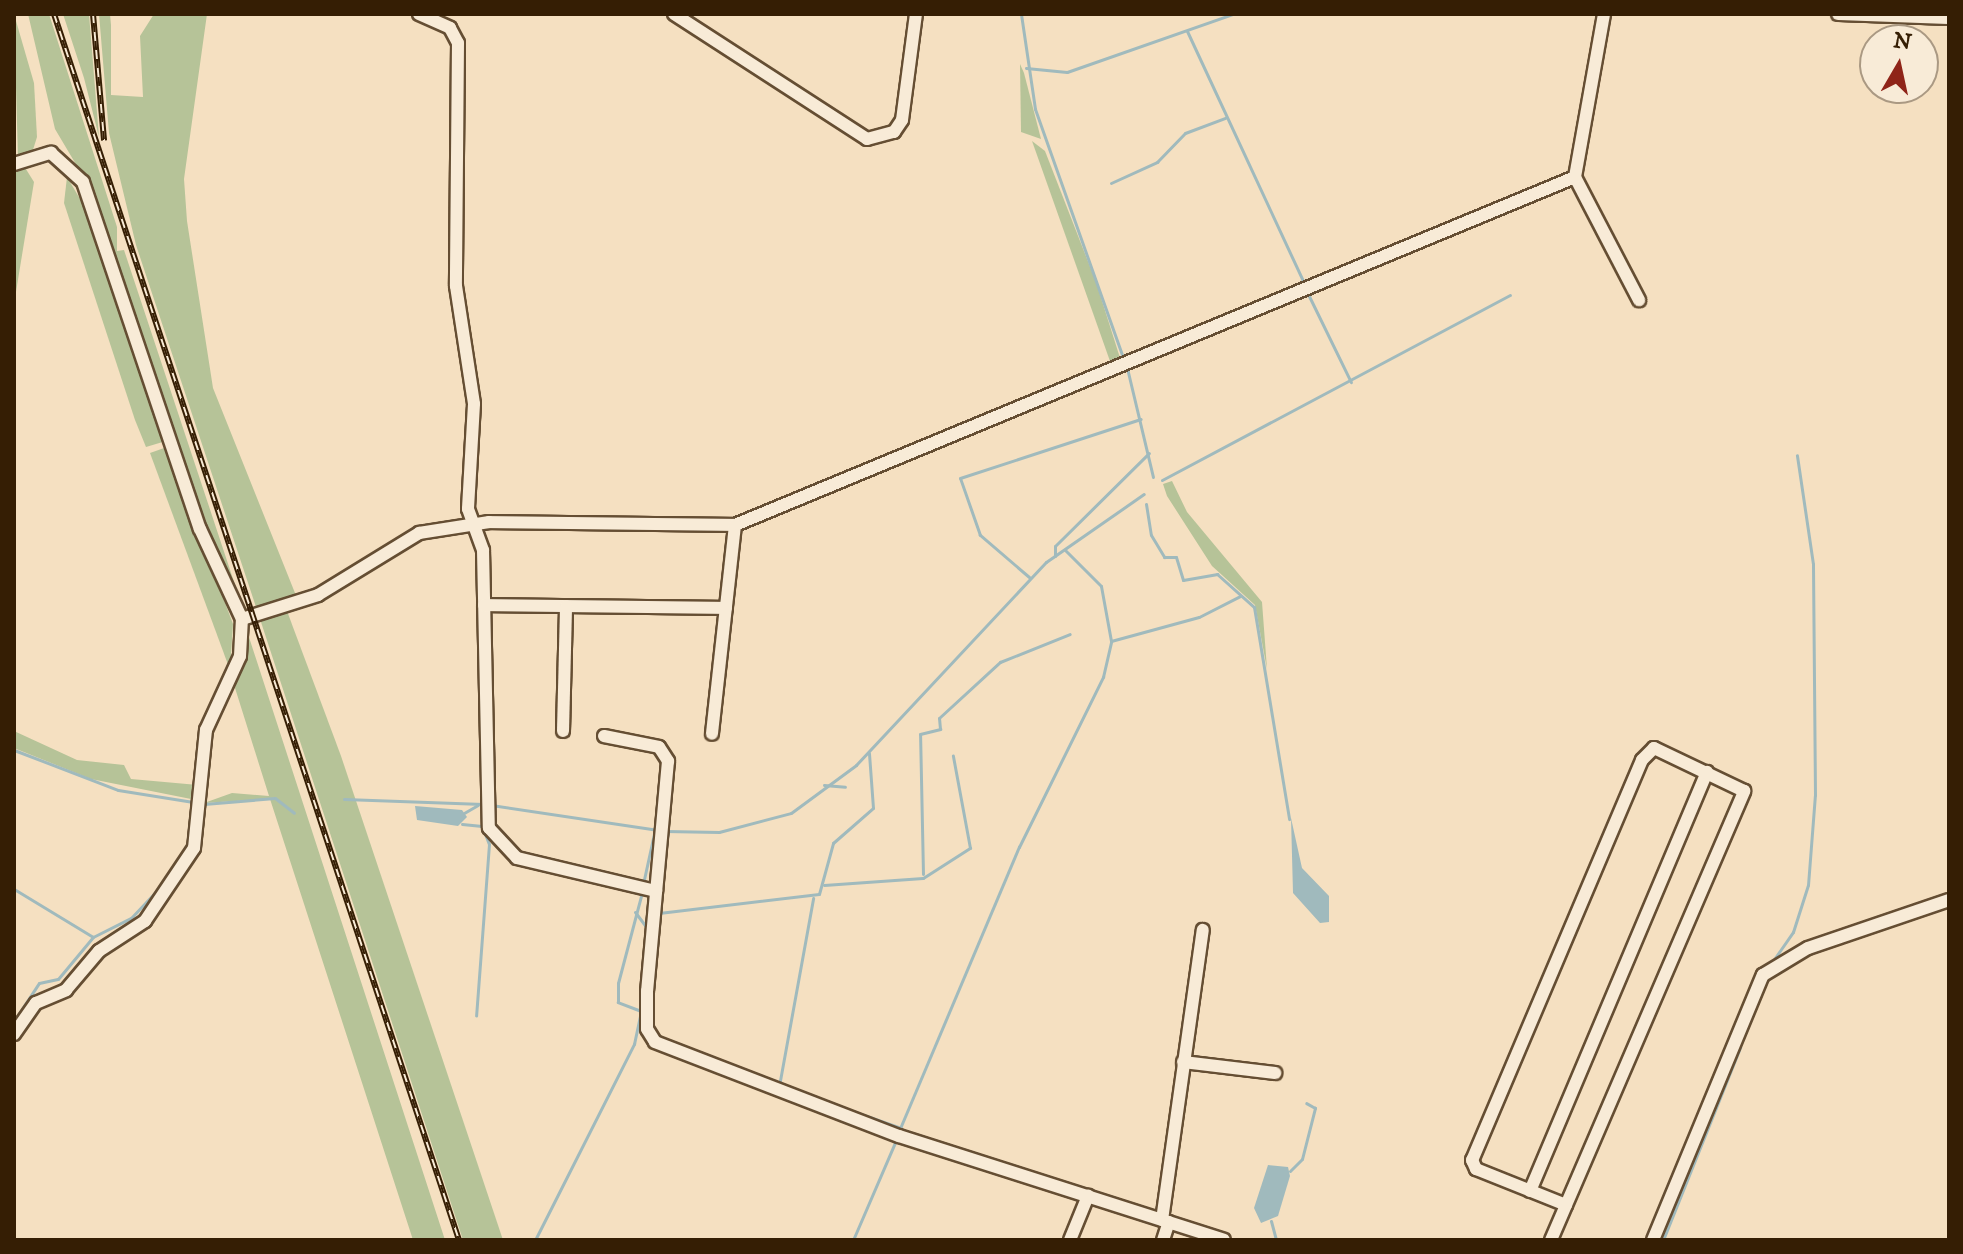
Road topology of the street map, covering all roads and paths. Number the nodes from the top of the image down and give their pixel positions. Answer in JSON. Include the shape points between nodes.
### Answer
{"nodes":[{"id":1,"x":419,"y":14,"type":"edge"},
{"id":2,"x":674,"y":14,"type":"edge"},
{"id":3,"x":916,"y":14,"type":"edge"},
{"id":4,"x":1604,"y":14,"type":"edge"},
{"id":5,"x":1838,"y":14,"type":"edge"},
{"id":6,"x":1949,"y":18,"type":"edge"},
{"id":7,"x":14,"y":164,"type":"edge"},
{"id":8,"x":1575,"y":177,"type":"junction"},
{"id":9,"x":1639,"y":300,"type":"dead end"},
{"id":10,"x":473,"y":525,"type":"junction"},
{"id":11,"x":735,"y":525,"type":"junction"},
{"id":12,"x":484,"y":605,"type":"junction"},
{"id":13,"x":566,"y":606,"type":"junction"},
{"id":14,"x":726,"y":608,"type":"junction"},
{"id":15,"x":242,"y":619,"type":"junction"},
{"id":16,"x":563,"y":731,"type":"dead end"},
{"id":17,"x":712,"y":734,"type":"dead end"},
{"id":18,"x":604,"y":736,"type":"dead end"},
{"id":19,"x":1707,"y":772,"type":"junction"},
{"id":20,"x":656,"y":891,"type":"junction"},
{"id":21,"x":1949,"y":900,"type":"edge"},
{"id":22,"x":1203,"y":930,"type":"dead end"},
{"id":23,"x":14,"y":1034,"type":"edge"},
{"id":24,"x":1183,"y":1062,"type":"junction"},
{"id":25,"x":1275,"y":1073,"type":"dead end"},
{"id":26,"x":1530,"y":1191,"type":"junction"},
{"id":27,"x":1088,"y":1196,"type":"junction"},
{"id":28,"x":1566,"y":1205,"type":"junction"},
{"id":29,"x":1165,"y":1221,"type":"junction"},
{"id":30,"x":1070,"y":1240,"type":"edge"},
{"id":31,"x":1163,"y":1240,"type":"edge"},
{"id":32,"x":1224,"y":1240,"type":"edge"},
{"id":33,"x":1551,"y":1240,"type":"edge"},
{"id":34,"x":1653,"y":1240,"type":"edge"}],
"edges":[{"from":1,"to":10,"type":"street","via":[[450,28],[458,43],[456,286],[474,404]]},
{"from":2,"to":3,"type":"street","via":[[867,139],[894,132],[902,120]]},
{"from":4,"to":8,"type":"street"},
{"from":5,"to":6,"type":"street"},
{"from":7,"to":15,"type":"street","via":[[51,153],[83,182],[200,529]]},
{"from":8,"to":9,"type":"street"},
{"from":8,"to":11,"type":"street","via":[[1127,368]]},
{"from":10,"to":11,"type":"street"},
{"from":10,"to":12,"type":"street","via":[[483,550]]},
{"from":10,"to":15,"type":"street","via":[[419,533],[318,595]]},
{"from":11,"to":14,"type":"street"},
{"from":12,"to":13,"type":"street"},
{"from":12,"to":20,"type":"street","via":[[488,806],[496,843],[517,858]]},
{"from":13,"to":14,"type":"street"},
{"from":13,"to":16,"type":"street"},
{"from":14,"to":17,"type":"street"},
{"from":15,"to":23,"type":"street","via":[[240,656],[206,730],[194,848],[145,921],[99,951],[66,990],[36,1003]]},
{"from":18,"to":20,"type":"street","via":[[665,752]]},
{"from":19,"to":26,"type":"street"},
{"from":19,"to":26,"type":"street","via":[[1648,749],[1472,1160],[1476,1169]]},
{"from":19,"to":28,"type":"street","via":[[1744,791]]},
{"from":20,"to":27,"type":"street","via":[[646,1018],[655,1042],[898,1135]]},
{"from":21,"to":34,"type":"street","via":[[1808,948],[1763,975]]},
{"from":22,"to":24,"type":"street"},
{"from":24,"to":25,"type":"street"},
{"from":24,"to":29,"type":"street"},
{"from":26,"to":28,"type":"street"},
{"from":27,"to":29,"type":"street"},
{"from":27,"to":30,"type":"street"},
{"from":28,"to":33,"type":"street"},
{"from":29,"to":31,"type":"street"},
{"from":29,"to":32,"type":"street"}]}
